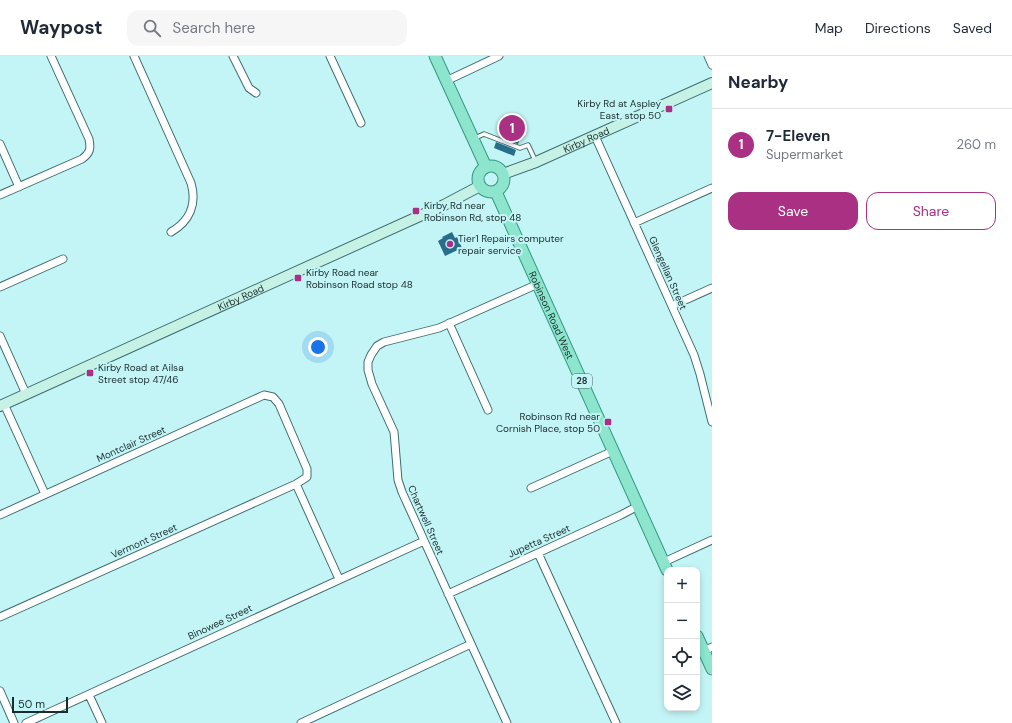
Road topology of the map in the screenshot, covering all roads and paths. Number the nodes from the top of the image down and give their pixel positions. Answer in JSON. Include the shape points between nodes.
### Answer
{"nodes":[{"id":1,"x":51,"y":56,"type":"edge"},
{"id":2,"x":134,"y":56,"type":"edge"},
{"id":3,"x":233,"y":56,"type":"edge"},
{"id":4,"x":330,"y":56,"type":"edge"},
{"id":5,"x":435,"y":56,"type":"edge"},
{"id":6,"x":499,"y":56,"type":"edge"},
{"id":7,"x":708,"y":56,"type":"edge"},
{"id":8,"x":712,"y":65,"type":"edge"},
{"id":9,"x":446,"y":81,"type":"junction"},
{"id":10,"x":712,"y":83,"type":"edge"},
{"id":11,"x":256,"y":93,"type":"dead end"},
{"id":12,"x":361,"y":123,"type":"dead end"},
{"id":13,"x":595,"y":136,"type":"junction"},
{"id":14,"x":473,"y":140,"type":"junction"},
{"id":15,"x":0,"y":144,"type":"edge"},
{"id":16,"x":536,"y":162,"type":"junction"},
{"id":17,"x":486,"y":167,"type":"junction"},
{"id":18,"x":503,"y":174,"type":"junction"},
{"id":19,"x":480,"y":186,"type":"junction"},
{"id":20,"x":19,"y":187,"type":"junction"},
{"id":21,"x":712,"y":188,"type":"edge"},
{"id":22,"x":496,"y":192,"type":"junction"},
{"id":23,"x":0,"y":196,"type":"edge"},
{"id":24,"x":634,"y":223,"type":"junction"},
{"id":25,"x":171,"y":232,"type":"dead end"},
{"id":26,"x":63,"y":259,"type":"dead end"},
{"id":27,"x":538,"y":284,"type":"junction"},
{"id":28,"x":0,"y":287,"type":"edge"},
{"id":29,"x":712,"y":288,"type":"edge"},
{"id":30,"x":672,"y":306,"type":"junction"},
{"id":31,"x":449,"y":323,"type":"junction"},
{"id":32,"x":0,"y":336,"type":"edge"},
{"id":33,"x":26,"y":394,"type":"junction"},
{"id":34,"x":2,"y":405,"type":"edge"},
{"id":35,"x":488,"y":410,"type":"dead end"},
{"id":36,"x":712,"y":422,"type":"edge"},
{"id":37,"x":613,"y":451,"type":"junction"},
{"id":38,"x":296,"y":484,"type":"junction"},
{"id":39,"x":531,"y":488,"type":"dead end"},
{"id":40,"x":45,"y":494,"type":"junction"},
{"id":41,"x":638,"y":506,"type":"junction"},
{"id":42,"x":0,"y":514,"type":"edge"},
{"id":43,"x":424,"y":540,"type":"junction"},
{"id":44,"x":712,"y":540,"type":"edge"},
{"id":45,"x":538,"y":552,"type":"junction"},
{"id":46,"x":665,"y":566,"type":"edge"},
{"id":47,"x":339,"y":579,"type":"junction"},
{"id":48,"x":448,"y":594,"type":"junction"},
{"id":49,"x":0,"y":617,"type":"edge"},
{"id":50,"x":700,"y":639,"type":"edge"},
{"id":51,"x":471,"y":644,"type":"junction"},
{"id":52,"x":708,"y":649,"type":"edge"},
{"id":53,"x":712,"y":669,"type":"edge"},
{"id":54,"x":0,"y":691,"type":"edge"},
{"id":55,"x":89,"y":695,"type":"junction"},
{"id":56,"x":14,"y":723,"type":"edge"},
{"id":57,"x":26,"y":723,"type":"edge"},
{"id":58,"x":102,"y":723,"type":"edge"},
{"id":59,"x":301,"y":723,"type":"edge"},
{"id":60,"x":507,"y":723,"type":"edge"},
{"id":61,"x":616,"y":723,"type":"edge"}],
"edges":[{"from":1,"to":20,"type":"street","via":[[91,146],[89,154],[82,159]]},
{"from":2,"to":25,"type":"street","via":[[192,183],[194,203],[184,222]]},
{"from":3,"to":11,"type":"street","via":[[248,88]]},
{"from":4,"to":12,"type":"street"},
{"from":5,"to":9,"type":"main road"},
{"from":6,"to":9,"type":"street"},
{"from":7,"to":8,"type":"street"},
{"from":9,"to":14,"type":"main road"},
{"from":10,"to":13,"type":"street","name":"Kirby Road"},
{"from":13,"to":16,"type":"street","name":"Kirby Road"},
{"from":13,"to":24,"type":"street","name":"Glengellan Street"},
{"from":14,"to":16,"type":"lane","via":[[484,134],[520,148],[528,145]]},
{"from":14,"to":17,"type":"main road"},
{"from":15,"to":20,"type":"street"},
{"from":16,"to":18,"type":"street","name":"Kirby Road"},
{"from":17,"to":18,"type":"main road","via":[[496,167]]},
{"from":17,"to":19,"type":"main road","via":[[479,173]]},
{"from":18,"to":22,"type":"main road","via":[[504,183]]},
{"from":19,"to":22,"type":"main road","via":[[488,192]]},
{"from":19,"to":33,"type":"street","name":"Kirby Road","via":[[437,208]]},
{"from":20,"to":23,"type":"street"},
{"from":21,"to":24,"type":"street"},
{"from":22,"to":27,"type":"main road","name":"Robinson Road West","number":"28"},
{"from":24,"to":30,"type":"street","name":"Glengellan Street"},
{"from":26,"to":28,"type":"street"},
{"from":27,"to":31,"type":"street","name":"Chartwell Street"},
{"from":27,"to":37,"type":"main road","name":"Robinson Road West","number":"28"},
{"from":29,"to":30,"type":"street"},
{"from":30,"to":36,"type":"street","name":"Glengellan Street","via":[[697,364]]},
{"from":31,"to":35,"type":"street"},
{"from":31,"to":43,"type":"street","name":"Chartwell Street","via":[[384,342],[374,350],[368,362],[370,379],[394,432],[400,486]]},
{"from":32,"to":33,"type":"street"},
{"from":33,"to":34,"type":"street","name":"Kirby Road"},
{"from":34,"to":40,"type":"street"},
{"from":37,"to":39,"type":"street"},
{"from":37,"to":41,"type":"main road","name":"Robinson Road West","number":"28"},
{"from":38,"to":40,"type":"street","name":"Montclair Street","via":[[307,476],[307,469],[276,399],[261,396]]},
{"from":38,"to":47,"type":"street"},
{"from":38,"to":49,"type":"street","name":"Vermont Street"},
{"from":40,"to":42,"type":"street","name":"Montclair Street"},
{"from":41,"to":45,"type":"street","name":"Jupetta Street"},
{"from":41,"to":46,"type":"main road","name":"Robinson Road West","number":"28"},
{"from":43,"to":47,"type":"street","name":"Binowee Street"},
{"from":43,"to":48,"type":"street","name":"Chartwell Street"},
{"from":44,"to":46,"type":"street"},
{"from":45,"to":48,"type":"street","name":"Jupetta Street"},
{"from":45,"to":61,"type":"street"},
{"from":47,"to":55,"type":"street","name":"Binowee Street"},
{"from":48,"to":51,"type":"street","name":"Chartwell Street"},
{"from":50,"to":52,"type":"main road"},
{"from":51,"to":59,"type":"street"},
{"from":51,"to":60,"type":"street","name":"Chartwell Street"},
{"from":52,"to":53,"type":"main road"},
{"from":54,"to":56,"type":"street"},
{"from":55,"to":57,"type":"street","name":"Binowee Street"},
{"from":55,"to":58,"type":"street"}]}
